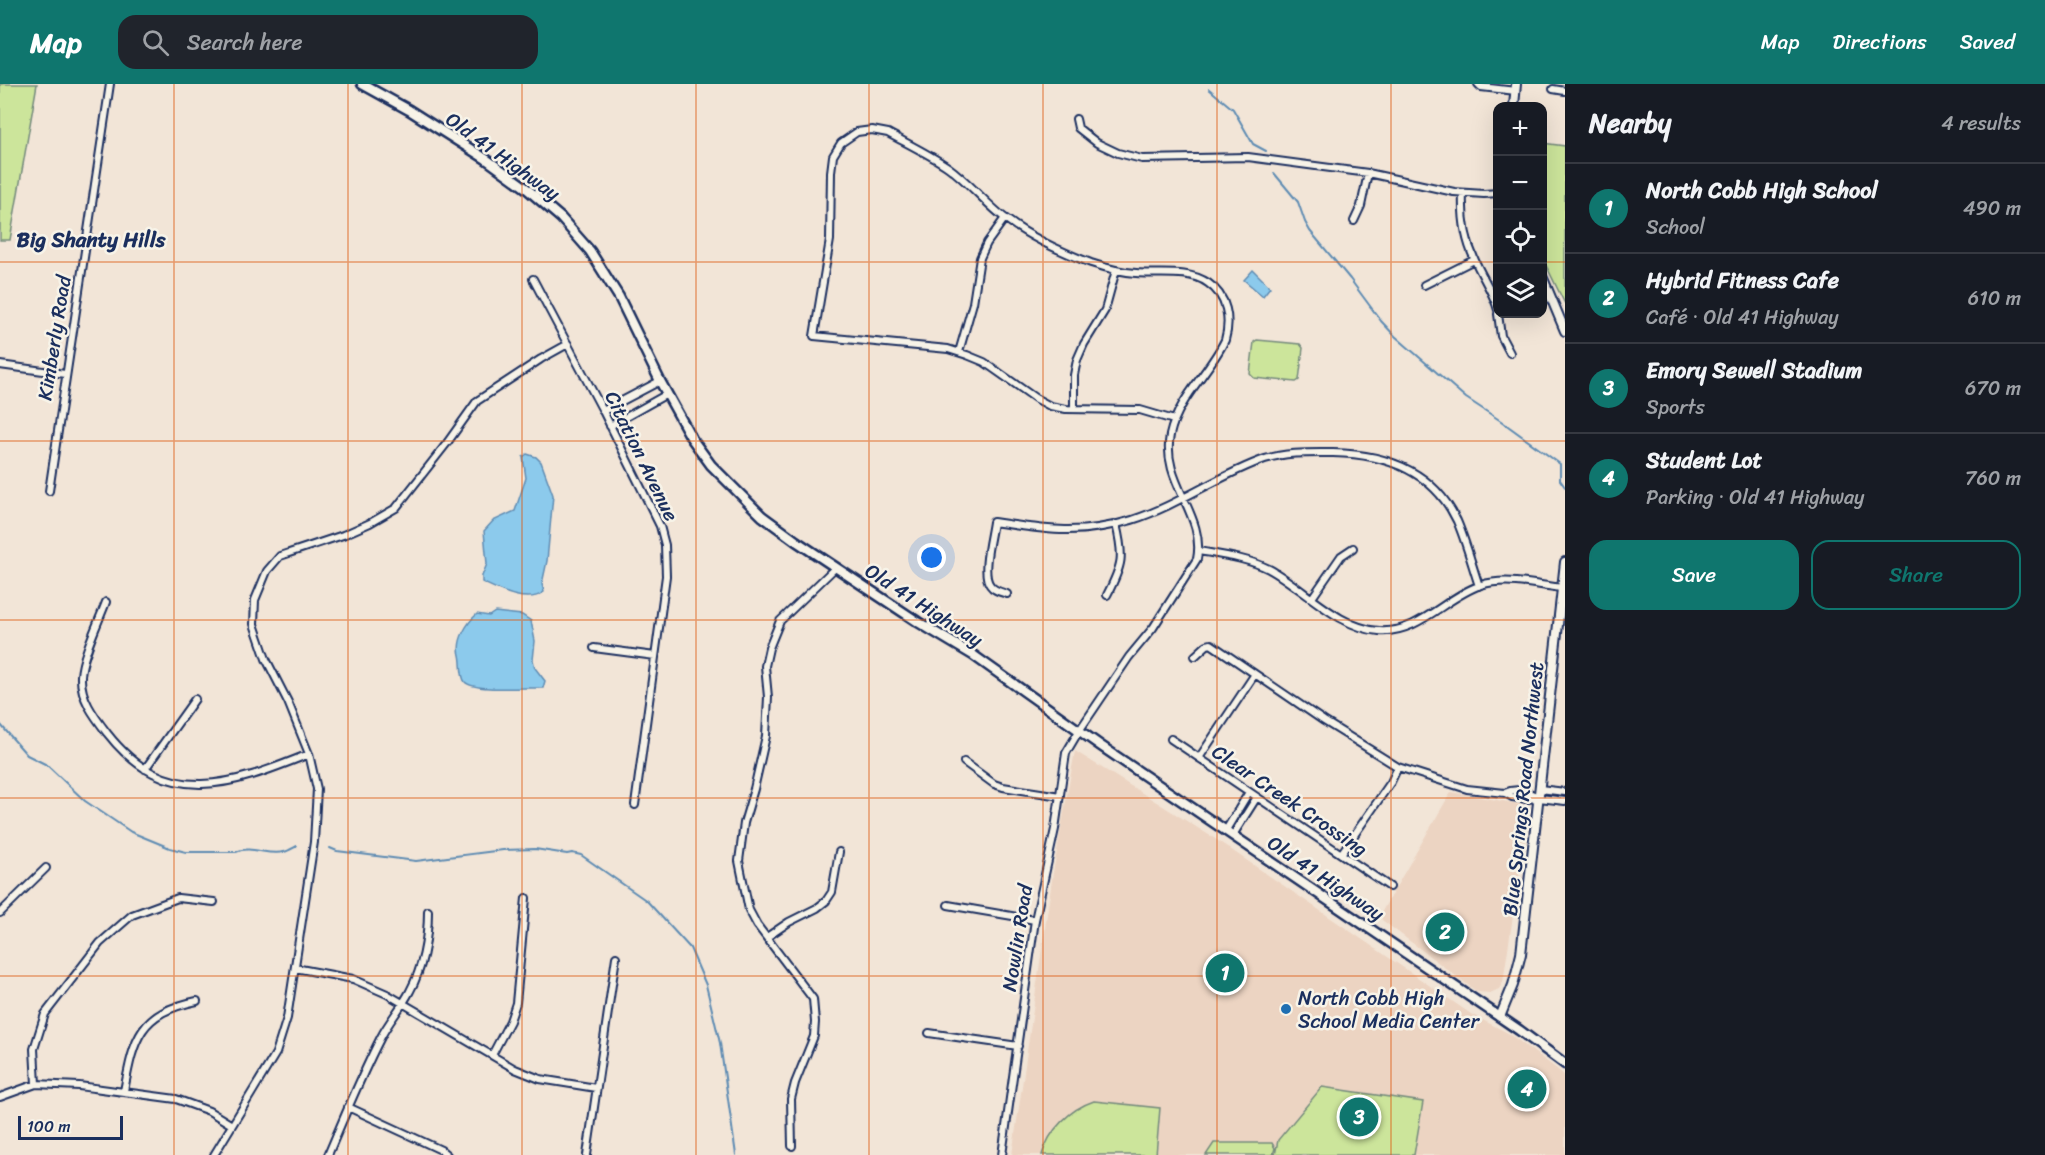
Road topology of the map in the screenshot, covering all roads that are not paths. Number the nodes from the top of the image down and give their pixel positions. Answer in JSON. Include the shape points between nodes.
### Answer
{"nodes":[{"id":1,"x":110,"y":84,"type":"edge"},
{"id":2,"x":362,"y":84,"type":"edge"},
{"id":3,"x":1478,"y":84,"type":"edge"},
{"id":4,"x":1516,"y":88,"type":"edge"},
{"id":5,"x":1552,"y":89,"type":"dead end"},
{"id":6,"x":1565,"y":91,"type":"edge"},
{"id":7,"x":1076,"y":119,"type":"dead end"},
{"id":8,"x":1368,"y":173,"type":"junction"},
{"id":9,"x":1462,"y":193,"type":"junction"},
{"id":10,"x":1493,"y":193,"type":"edge"},
{"id":11,"x":1005,"y":218,"type":"junction"},
{"id":12,"x":1354,"y":221,"type":"dead end"},
{"id":13,"x":1474,"y":260,"type":"junction"},
{"id":14,"x":1116,"y":270,"type":"junction"},
{"id":15,"x":533,"y":279,"type":"dead end"},
{"id":16,"x":1424,"y":285,"type":"dead end"},
{"id":17,"x":1547,"y":288,"type":"edge"},
{"id":18,"x":1493,"y":298,"type":"edge"},
{"id":19,"x":1499,"y":318,"type":"edge"},
{"id":20,"x":1565,"y":331,"type":"edge"},
{"id":21,"x":568,"y":345,"type":"junction"},
{"id":22,"x":958,"y":352,"type":"junction"},
{"id":23,"x":1510,"y":353,"type":"dead end"},
{"id":24,"x":0,"y":365,"type":"edge"},
{"id":25,"x":65,"y":374,"type":"junction"},
{"id":26,"x":660,"y":381,"type":"junction"},
{"id":27,"x":667,"y":394,"type":"junction"},
{"id":28,"x":1074,"y":409,"type":"junction"},
{"id":29,"x":603,"y":411,"type":"junction"},
{"id":30,"x":1174,"y":420,"type":"junction"},
{"id":31,"x":610,"y":426,"type":"junction"},
{"id":32,"x":49,"y":490,"type":"dead end"},
{"id":33,"x":1183,"y":498,"type":"junction"},
{"id":34,"x":1116,"y":524,"type":"junction"},
{"id":35,"x":1353,"y":548,"type":"dead end"},
{"id":36,"x":1198,"y":551,"type":"junction"},
{"id":37,"x":1565,"y":562,"type":"edge"},
{"id":38,"x":836,"y":567,"type":"junction"},
{"id":39,"x":1479,"y":586,"type":"junction"},
{"id":40,"x":1562,"y":588,"type":"junction"},
{"id":41,"x":1007,"y":594,"type":"dead end"},
{"id":42,"x":1107,"y":595,"type":"dead end"},
{"id":43,"x":1312,"y":598,"type":"junction"},
{"id":44,"x":106,"y":602,"type":"dead end"},
{"id":45,"x":594,"y":648,"type":"dead end"},
{"id":46,"x":655,"y":656,"type":"junction"},
{"id":47,"x":1195,"y":656,"type":"dead end"},
{"id":48,"x":1255,"y":674,"type":"junction"},
{"id":49,"x":195,"y":699,"type":"dead end"},
{"id":50,"x":1079,"y":730,"type":"junction"},
{"id":51,"x":1172,"y":739,"type":"dead end"},
{"id":52,"x":309,"y":754,"type":"junction"},
{"id":53,"x":1199,"y":758,"type":"junction"},
{"id":54,"x":964,"y":762,"type":"dead end"},
{"id":55,"x":1398,"y":767,"type":"junction"},
{"id":56,"x":145,"y":769,"type":"junction"},
{"id":57,"x":1540,"y":789,"type":"junction"},
{"id":58,"x":1249,"y":792,"type":"junction"},
{"id":59,"x":1565,"y":792,"type":"edge"},
{"id":60,"x":1060,"y":796,"type":"junction"},
{"id":61,"x":1257,"y":797,"type":"junction"},
{"id":62,"x":1539,"y":798,"type":"junction"},
{"id":63,"x":1565,"y":801,"type":"edge"},
{"id":64,"x":635,"y":805,"type":"dead end"},
{"id":65,"x":1229,"y":833,"type":"junction"},
{"id":66,"x":839,"y":852,"type":"dead end"},
{"id":67,"x":1341,"y":854,"type":"junction"},
{"id":68,"x":46,"y":868,"type":"dead end"},
{"id":69,"x":1390,"y":887,"type":"dead end"},
{"id":70,"x":526,"y":898,"type":"dead end"},
{"id":71,"x":214,"y":902,"type":"dead end"},
{"id":72,"x":948,"y":905,"type":"dead end"},
{"id":73,"x":428,"y":911,"type":"dead end"},
{"id":74,"x":0,"y":913,"type":"edge"},
{"id":75,"x":1035,"y":920,"type":"junction"},
{"id":76,"x":767,"y":938,"type":"junction"},
{"id":77,"x":616,"y":957,"type":"dead end"},
{"id":78,"x":295,"y":968,"type":"junction"},
{"id":79,"x":196,"y":1001,"type":"dead end"},
{"id":80,"x":401,"y":1004,"type":"junction"},
{"id":81,"x":1500,"y":1017,"type":"junction"},
{"id":82,"x":929,"y":1033,"type":"dead end"},
{"id":83,"x":1018,"y":1046,"type":"junction"},
{"id":84,"x":492,"y":1056,"type":"junction"},
{"id":85,"x":1565,"y":1064,"type":"edge"},
{"id":86,"x":36,"y":1084,"type":"junction"},
{"id":87,"x":596,"y":1088,"type":"junction"},
{"id":88,"x":124,"y":1091,"type":"junction"},
{"id":89,"x":0,"y":1097,"type":"edge"},
{"id":90,"x":348,"y":1107,"type":"junction"},
{"id":91,"x":232,"y":1125,"type":"junction"},
{"id":92,"x":792,"y":1146,"type":"dead end"},
{"id":93,"x":214,"y":1155,"type":"edge"},
{"id":94,"x":328,"y":1155,"type":"edge"},
{"id":95,"x":447,"y":1155,"type":"edge"},
{"id":96,"x":587,"y":1155,"type":"edge"},
{"id":97,"x":1002,"y":1155,"type":"edge"}],
"edges":[{"from":1,"to":25,"type":"street","name":"Kimberly Road"},
{"from":2,"to":26,"type":"main road","name":"Old 41 Highway","via":[[486,159],[561,218],[603,269]]},
{"from":3,"to":4,"type":"street"},
{"from":5,"to":6,"type":"street"},
{"from":7,"to":8,"type":"street","via":[[1078,128],[1097,143],[1142,159],[1248,157]]},
{"from":8,"to":9,"type":"street"},
{"from":8,"to":12,"type":"street"},
{"from":9,"to":10,"type":"street"},
{"from":9,"to":13,"type":"street","via":[[1464,227]]},
{"from":11,"to":14,"type":"street","via":[[1039,240]]},
{"from":11,"to":22,"type":"street","via":[[980,258]]},
{"from":11,"to":22,"type":"street","via":[[960,176],[925,152],[880,131],[864,130],[852,135],[841,143],[831,163],[830,240],[814,336]]},
{"from":13,"to":16,"type":"street"},
{"from":13,"to":18,"type":"street"},
{"from":14,"to":28,"type":"street","via":[[1105,310],[1077,360]]},
{"from":14,"to":30,"type":"street","via":[[1199,279],[1213,287],[1225,305],[1225,340]]},
{"from":15,"to":21,"type":"street","name":"Citation Avenue"},
{"from":17,"to":20,"type":"street"},
{"from":19,"to":23,"type":"street","via":[[1501,336]]},
{"from":21,"to":29,"type":"street","name":"Citation Avenue"},
{"from":21,"to":52,"type":"street","via":[[477,401],[396,508],[343,535],[280,556],[267,571],[255,600],[254,624]]},
{"from":22,"to":28,"type":"street","via":[[992,367],[1043,402]]},
{"from":24,"to":25,"type":"street"},
{"from":25,"to":32,"type":"street","name":"Kimberly Road"},
{"from":26,"to":27,"type":"main road","name":"Old 41 Highway"},
{"from":26,"to":29,"type":"street"},
{"from":27,"to":31,"type":"street"},
{"from":27,"to":38,"type":"main road","name":"Old 41 Highway","via":[[711,465],[762,516]]},
{"from":28,"to":30,"type":"street","via":[[1133,409]]},
{"from":29,"to":31,"type":"street","name":"Citation Avenue"},
{"from":30,"to":33,"type":"street","via":[[1169,456]]},
{"from":31,"to":46,"type":"street","name":"Citation Avenue","via":[[660,526],[665,545],[666,576]]},
{"from":33,"to":34,"type":"street"},
{"from":33,"to":36,"type":"street","via":[[1196,527]]},
{"from":33,"to":39,"type":"street","via":[[1280,455],[1379,458],[1417,474],[1444,501],[1457,521]]},
{"from":34,"to":41,"type":"street","via":[[1059,531],[993,522],[987,579],[996,591]]},
{"from":34,"to":42,"type":"street","via":[[1121,563]]},
{"from":35,"to":43,"type":"street","via":[[1341,556]]},
{"from":36,"to":43,"type":"street","via":[[1261,566]]},
{"from":36,"to":50,"type":"street","name":"Nowlin Road","via":[[1189,573]]},
{"from":37,"to":40,"type":"street","name":"Blue Springs Road Northwest"},
{"from":38,"to":50,"type":"main road","name":"Old 41 Highway","via":[[973,655]]},
{"from":38,"to":76,"type":"street","via":[[780,621],[765,666],[766,736],[744,823],[739,861],[749,910]]},
{"from":39,"to":40,"type":"street","via":[[1512,582]]},
{"from":39,"to":43,"type":"street","via":[[1418,622],[1380,632],[1345,621]]},
{"from":40,"to":57,"type":"street","name":"Blue Springs Road Northwest"},
{"from":44,"to":56,"type":"street","via":[[81,675],[83,694],[94,717],[117,746]]},
{"from":45,"to":46,"type":"street"},
{"from":46,"to":64,"type":"street","name":"Citation Avenue"},
{"from":47,"to":48,"type":"street","via":[[1211,644]]},
{"from":48,"to":53,"type":"street"},
{"from":48,"to":55,"type":"street"},
{"from":49,"to":56,"type":"street"},
{"from":50,"to":60,"type":"street","name":"Nowlin Road","via":[[1066,753]]},
{"from":50,"to":65,"type":"main road","name":"Old 41 Highway"},
{"from":51,"to":53,"type":"street","name":"Clear Creek Crossing"},
{"from":52,"to":56,"type":"street","via":[[240,780],[196,784],[171,781]]},
{"from":52,"to":78,"type":"street","via":[[317,789],[314,842]]},
{"from":53,"to":58,"type":"street","name":"Clear Creek Crossing"},
{"from":54,"to":60,"type":"street","via":[[994,784]]},
{"from":55,"to":62,"type":"street","via":[[1458,787]]},
{"from":55,"to":67,"type":"street"},
{"from":57,"to":59,"type":"street"},
{"from":57,"to":62,"type":"street","name":"Blue Springs Road Northwest"},
{"from":58,"to":61,"type":"street","name":"Clear Creek Crossing"},
{"from":58,"to":65,"type":"street"},
{"from":60,"to":75,"type":"street","name":"Nowlin Road"},
{"from":61,"to":65,"type":"street"},
{"from":61,"to":67,"type":"street","name":"Clear Creek Crossing"},
{"from":62,"to":63,"type":"street"},
{"from":62,"to":81,"type":"street","name":"Blue Springs Road Northwest","via":[[1520,960]]},
{"from":65,"to":81,"type":"main road","name":"Old 41 Highway"},
{"from":66,"to":76,"type":"street","via":[[832,892],[826,900]]},
{"from":67,"to":69,"type":"street","name":"Clear Creek Crossing"},
{"from":68,"to":74,"type":"street"},
{"from":70,"to":84,"type":"street","via":[[516,1003]]},
{"from":71,"to":86,"type":"street","via":[[178,898],[132,915],[100,943],[45,1014],[34,1049]]},
{"from":72,"to":75,"type":"street"},
{"from":73,"to":80,"type":"street","via":[[424,957]]},
{"from":75,"to":83,"type":"street","name":"Nowlin Road"},
{"from":76,"to":92,"type":"street","via":[[813,999],[814,1036],[791,1099]]},
{"from":77,"to":87,"type":"street"},
{"from":78,"to":80,"type":"street","via":[[353,979]]},
{"from":78,"to":91,"type":"street","via":[[287,1018],[276,1053]]},
{"from":79,"to":88,"type":"street","via":[[163,1011],[146,1023],[136,1044]]},
{"from":80,"to":84,"type":"street"},
{"from":80,"to":90,"type":"street"},
{"from":81,"to":85,"type":"main road","name":"Old 41 Highway"},
{"from":82,"to":83,"type":"street"},
{"from":83,"to":97,"type":"street","name":"Nowlin Road"},
{"from":84,"to":87,"type":"street","via":[[540,1079]]},
{"from":86,"to":88,"type":"street"},
{"from":86,"to":89,"type":"street"},
{"from":87,"to":96,"type":"street"},
{"from":88,"to":91,"type":"street","via":[[176,1099],[209,1111]]},
{"from":90,"to":94,"type":"street"},
{"from":90,"to":95,"type":"street"},
{"from":91,"to":93,"type":"street"}]}
